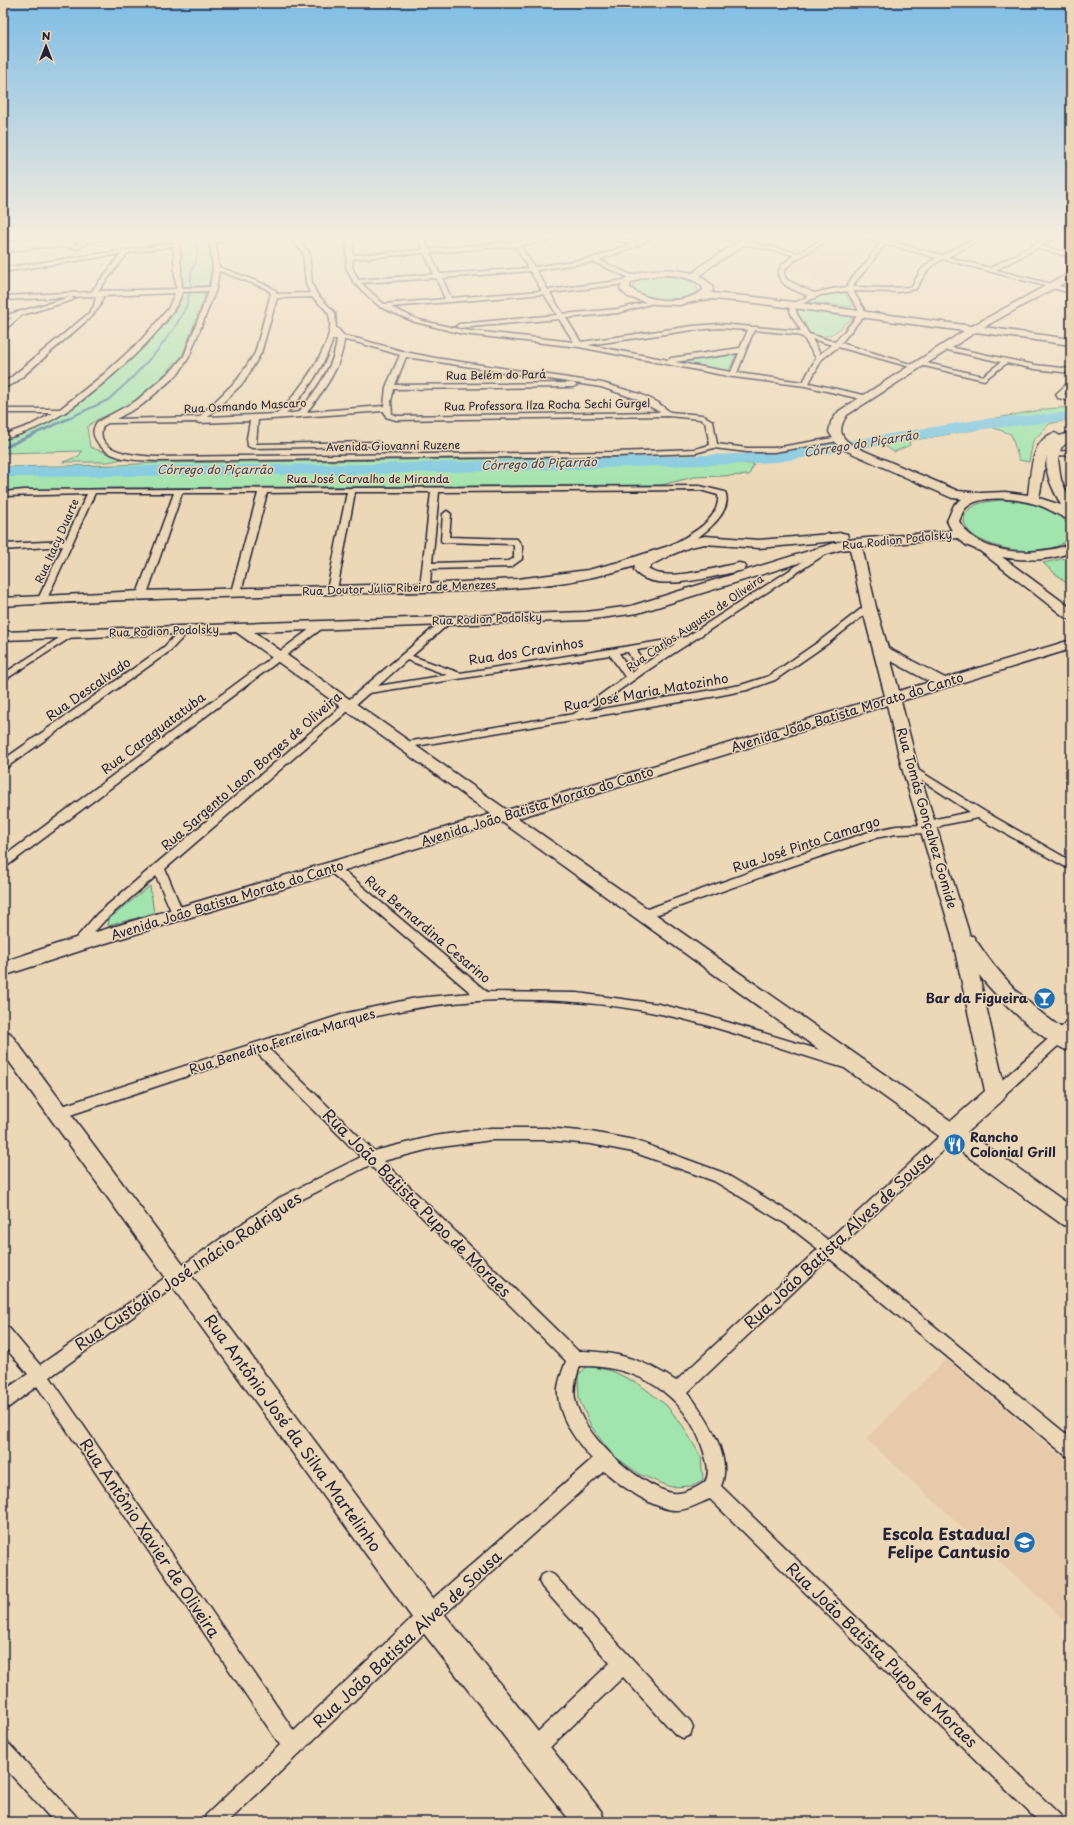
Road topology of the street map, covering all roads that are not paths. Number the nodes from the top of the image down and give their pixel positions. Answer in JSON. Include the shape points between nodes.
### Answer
{"nodes":[{"id":1,"x":13,"y":320,"type":"edge"},
{"id":2,"x":84,"y":320,"type":"edge"},
{"id":3,"x":162,"y":320,"type":"edge"},
{"id":4,"x":201,"y":320,"type":"edge"},
{"id":5,"x":268,"y":320,"type":"edge"},
{"id":6,"x":333,"y":320,"type":"edge"},
{"id":7,"x":418,"y":320,"type":"edge"},
{"id":8,"x":525,"y":320,"type":"edge"},
{"id":9,"x":564,"y":320,"type":"edge"},
{"id":10,"x":797,"y":320,"type":"edge"},
{"id":11,"x":856,"y":320,"type":"edge"},
{"id":12,"x":924,"y":320,"type":"edge"},
{"id":13,"x":987,"y":320,"type":"edge"},
{"id":14,"x":444,"y":327,"type":"junction"},
{"id":15,"x":975,"y":327,"type":"junction"},
{"id":16,"x":334,"y":328,"type":"junction"},
{"id":17,"x":752,"y":328,"type":"junction"},
{"id":18,"x":3,"y":329,"type":"edge"},
{"id":19,"x":805,"y":334,"type":"junction"},
{"id":20,"x":330,"y":336,"type":"junction"},
{"id":21,"x":341,"y":337,"type":"junction"},
{"id":22,"x":1071,"y":337,"type":"edge"},
{"id":23,"x":1071,"y":342,"type":"edge"},
{"id":24,"x":837,"y":344,"type":"junction"},
{"id":25,"x":579,"y":345,"type":"junction"},
{"id":26,"x":945,"y":348,"type":"junction"},
{"id":27,"x":743,"y":350,"type":"junction"},
{"id":28,"x":404,"y":354,"type":"junction"},
{"id":29,"x":819,"y":358,"type":"junction"},
{"id":30,"x":1006,"y":361,"type":"junction"},
{"id":31,"x":662,"y":362,"type":"junction"},
{"id":32,"x":917,"y":366,"type":"junction"},
{"id":33,"x":1071,"y":371,"type":"edge"},
{"id":34,"x":733,"y":375,"type":"junction"},
{"id":35,"x":805,"y":384,"type":"junction"},
{"id":36,"x":602,"y":385,"type":"junction"},
{"id":37,"x":1071,"y":385,"type":"edge"},
{"id":38,"x":3,"y":386,"type":"edge"},
{"id":39,"x":390,"y":388,"type":"junction"},
{"id":40,"x":863,"y":397,"type":"junction"},
{"id":41,"x":1071,"y":399,"type":"edge"},
{"id":42,"x":388,"y":408,"type":"junction"},
{"id":43,"x":3,"y":411,"type":"edge"},
{"id":44,"x":62,"y":411,"type":"junction"},
{"id":45,"x":694,"y":413,"type":"dead end"},
{"id":46,"x":302,"y":414,"type":"junction"},
{"id":47,"x":668,"y":414,"type":"junction"},
{"id":48,"x":279,"y":416,"type":"junction"},
{"id":49,"x":254,"y":419,"type":"junction"},
{"id":50,"x":104,"y":421,"type":"junction"},
{"id":51,"x":200,"y":421,"type":"junction"},
{"id":52,"x":1070,"y":436,"type":"edge"},
{"id":53,"x":3,"y":437,"type":"edge"},
{"id":54,"x":376,"y":441,"type":"dead end"},
{"id":55,"x":842,"y":445,"type":"junction"},
{"id":56,"x":714,"y":446,"type":"junction"},
{"id":57,"x":1071,"y":453,"type":"edge"},
{"id":58,"x":1047,"y":454,"type":"junction"},
{"id":59,"x":1056,"y":485,"type":"junction"},
{"id":60,"x":684,"y":488,"type":"joint"},
{"id":61,"x":351,"y":490,"type":"junction"},
{"id":62,"x":435,"y":490,"type":"junction"},
{"id":63,"x":179,"y":491,"type":"junction"},
{"id":64,"x":263,"y":491,"type":"junction"},
{"id":65,"x":92,"y":492,"type":"junction"},
{"id":66,"x":3,"y":494,"type":"edge"},
{"id":67,"x":983,"y":496,"type":"junction"},
{"id":68,"x":1033,"y":499,"type":"junction"},
{"id":69,"x":1071,"y":499,"type":"edge"},
{"id":70,"x":958,"y":507,"type":"junction"},
{"id":71,"x":447,"y":514,"type":"dead end"},
{"id":72,"x":1071,"y":516,"type":"edge"},
{"id":73,"x":706,"y":527,"type":"junction"},
{"id":74,"x":959,"y":530,"type":"junction"},
{"id":75,"x":712,"y":540,"type":"junction"},
{"id":76,"x":68,"y":543,"type":"junction"},
{"id":77,"x":855,"y":543,"type":"junction"},
{"id":78,"x":979,"y":545,"type":"junction"},
{"id":79,"x":3,"y":547,"type":"edge"},
{"id":80,"x":1071,"y":548,"type":"edge"},
{"id":81,"x":828,"y":549,"type":"junction"},
{"id":82,"x":659,"y":554,"type":"junction"},
{"id":83,"x":1022,"y":556,"type":"junction"},
{"id":84,"x":791,"y":560,"type":"junction"},
{"id":85,"x":428,"y":566,"type":"junction"},
{"id":86,"x":425,"y":587,"type":"junction"},
{"id":87,"x":332,"y":590,"type":"junction"},
{"id":88,"x":236,"y":592,"type":"junction"},
{"id":89,"x":142,"y":594,"type":"junction"},
{"id":90,"x":43,"y":599,"type":"junction"},
{"id":91,"x":1071,"y":600,"type":"edge"},
{"id":92,"x":3,"y":602,"type":"edge"},
{"id":93,"x":869,"y":607,"type":"junction"},
{"id":94,"x":1071,"y":615,"type":"edge"},
{"id":95,"x":448,"y":620,"type":"junction"},
{"id":96,"x":321,"y":625,"type":"junction"},
{"id":97,"x":239,"y":628,"type":"junction"},
{"id":98,"x":184,"y":631,"type":"junction"},
{"id":99,"x":70,"y":634,"type":"junction"},
{"id":100,"x":3,"y":636,"type":"edge"},
{"id":101,"x":690,"y":639,"type":"junction"},
{"id":102,"x":1071,"y":644,"type":"edge"},
{"id":103,"x":630,"y":648,"type":"junction"},
{"id":104,"x":881,"y":650,"type":"junction"},
{"id":105,"x":613,"y":651,"type":"junction"},
{"id":106,"x":279,"y":655,"type":"junction"},
{"id":107,"x":406,"y":657,"type":"junction"},
{"id":108,"x":642,"y":670,"type":"junction"},
{"id":109,"x":458,"y":675,"type":"junction"},
{"id":110,"x":3,"y":678,"type":"edge"},
{"id":111,"x":631,"y":680,"type":"junction"},
{"id":112,"x":944,"y":683,"type":"junction"},
{"id":113,"x":366,"y":691,"type":"junction"},
{"id":114,"x":893,"y":698,"type":"junction"},
{"id":115,"x":349,"y":705,"type":"junction"},
{"id":116,"x":575,"y":717,"type":"junction"},
{"id":117,"x":404,"y":745,"type":"junction"},
{"id":118,"x":3,"y":765,"type":"edge"},
{"id":119,"x":910,"y":768,"type":"junction"},
{"id":120,"x":980,"y":814,"type":"junction"},
{"id":121,"x":504,"y":816,"type":"junction"},
{"id":122,"x":928,"y":829,"type":"junction"},
{"id":123,"x":3,"y":863,"type":"edge"},
{"id":124,"x":1071,"y":866,"type":"edge"},
{"id":125,"x":159,"y":868,"type":"junction"},
{"id":126,"x":333,"y":868,"type":"junction"},
{"id":127,"x":178,"y":915,"type":"junction"},
{"id":128,"x":643,"y":915,"type":"junction"},
{"id":129,"x":960,"y":932,"type":"junction"},
{"id":130,"x":76,"y":945,"type":"junction"},
{"id":131,"x":3,"y":970,"type":"edge"},
{"id":132,"x":484,"y":997,"type":"junction"},
{"id":133,"x":1067,"y":1036,"type":"edge"},
{"id":134,"x":3,"y":1038,"type":"edge"},
{"id":135,"x":259,"y":1047,"type":"junction"},
{"id":136,"x":863,"y":1068,"type":"junction"},
{"id":137,"x":996,"y":1094,"type":"junction"},
{"id":138,"x":58,"y":1113,"type":"junction"},
{"id":139,"x":952,"y":1132,"type":"junction"},
{"id":140,"x":371,"y":1158,"type":"junction"},
{"id":141,"x":1071,"y":1218,"type":"edge"},
{"id":142,"x":828,"y":1249,"type":"junction"},
{"id":143,"x":177,"y":1276,"type":"junction"},
{"id":144,"x":3,"y":1332,"type":"edge"},
{"id":145,"x":575,"y":1359,"type":"junction"},
{"id":146,"x":38,"y":1374,"type":"junction"},
{"id":147,"x":677,"y":1391,"type":"junction"},
{"id":148,"x":3,"y":1401,"type":"edge"},
{"id":149,"x":1071,"y":1449,"type":"edge"},
{"id":150,"x":605,"y":1459,"type":"junction"},
{"id":151,"x":711,"y":1488,"type":"junction"},
{"id":152,"x":548,"y":1581,"type":"dead end"},
{"id":153,"x":428,"y":1616,"type":"junction"},
{"id":154,"x":623,"y":1663,"type":"junction"},
{"id":155,"x":683,"y":1728,"type":"dead end"},
{"id":156,"x":293,"y":1747,"type":"junction"},
{"id":157,"x":533,"y":1750,"type":"junction"},
{"id":158,"x":3,"y":1752,"type":"edge"},
{"id":159,"x":68,"y":1822,"type":"edge"},
{"id":160,"x":213,"y":1822,"type":"edge"},
{"id":161,"x":590,"y":1822,"type":"edge"},
{"id":162,"x":1053,"y":1822,"type":"edge"}],
"edges":[{"from":1,"to":18,"type":"street"},
{"from":2,"to":38,"type":"street"},
{"from":3,"to":44,"type":"street","via":[[149,336]]},
{"from":4,"to":50,"type":"street","via":[[187,356],[176,371],[139,403]]},
{"from":5,"to":51,"type":"street","via":[[256,358],[241,380]]},
{"from":6,"to":16,"type":"street"},
{"from":7,"to":14,"type":"street"},
{"from":8,"to":14,"type":"street"},
{"from":9,"to":25,"type":"street"},
{"from":10,"to":19,"type":"street"},
{"from":11,"to":24,"type":"street"},
{"from":12,"to":15,"type":"main road"},
{"from":13,"to":15,"type":"main road"},
{"from":14,"to":25,"type":"street","via":[[463,332]]},
{"from":15,"to":22,"type":"main road"},
{"from":15,"to":23,"type":"main road"},
{"from":15,"to":26,"type":"main road"},
{"from":15,"to":32,"type":"main road"},
{"from":16,"to":20,"type":"street"},
{"from":16,"to":21,"type":"street"},
{"from":17,"to":19,"type":"street"},
{"from":17,"to":25,"type":"street","via":[[693,328]]},
{"from":17,"to":27,"type":"street"},
{"from":19,"to":24,"type":"street"},
{"from":19,"to":29,"type":"street"},
{"from":20,"to":21,"type":"street"},
{"from":20,"to":48,"type":"street","via":[[301,391]]},
{"from":21,"to":28,"type":"street"},
{"from":21,"to":46,"type":"street","via":[[341,347],[331,371]]},
{"from":24,"to":29,"type":"street"},
{"from":24,"to":32,"type":"street"},
{"from":25,"to":31,"type":"street"},
{"from":26,"to":30,"type":"street"},
{"from":26,"to":32,"type":"main road"},
{"from":27,"to":31,"type":"street"},
{"from":27,"to":34,"type":"street"},
{"from":28,"to":36,"type":"street"},
{"from":28,"to":39,"type":"street"},
{"from":29,"to":35,"type":"street"},
{"from":30,"to":32,"type":"street","via":[[984,378]]},
{"from":30,"to":33,"type":"street","via":[[1035,368]]},
{"from":31,"to":34,"type":"street"},
{"from":32,"to":40,"type":"main road"},
{"from":34,"to":35,"type":"street"},
{"from":35,"to":40,"type":"street"},
{"from":36,"to":39,"type":"street","name":"Rua Belém do Pará"},
{"from":36,"to":47,"type":"street","via":[[654,404]]},
{"from":37,"to":41,"type":"street","via":[[1060,394]]},
{"from":39,"to":42,"type":"street"},
{"from":40,"to":55,"type":"main road","via":[[836,422],[835,432]]},
{"from":42,"to":46,"type":"street","name":"Rua Osmando Mascaro"},
{"from":42,"to":47,"type":"street","name":"Rua Professora Ilza Rocha Sechi Gurgel","via":[[389,415],[401,419]]},
{"from":43,"to":44,"type":"street"},
{"from":44,"to":53,"type":"street"},
{"from":45,"to":47,"type":"street","name":"Rua Professora Ilza Rocha Sechi Gurgel"},
{"from":46,"to":48,"type":"street","name":"Rua Osmando Mascaro"},
{"from":47,"to":56,"type":"street","via":[[702,417],[710,421]]},
{"from":48,"to":49,"type":"street","name":"Rua Osmando Mascaro"},
{"from":49,"to":51,"type":"street","name":"Rua Osmando Mascaro"},
{"from":49,"to":54,"type":"street","via":[[252,446]]},
{"from":50,"to":51,"type":"street","name":"Rua Osmando Mascaro"},
{"from":50,"to":56,"type":"street","name":"Avenida Giovanni Ruzene","via":[[98,427],[101,444],[108,449],[136,458],[157,459],[616,454],[695,451]]},
{"from":52,"to":58,"type":"main road"},
{"from":55,"to":56,"type":"street","via":[[774,450]]},
{"from":55,"to":67,"type":"main road","via":[[956,495]]},
{"from":55,"to":70,"type":"main road","via":[[949,496]]},
{"from":57,"to":58,"type":"street"},
{"from":58,"to":59,"type":"main road"},
{"from":58,"to":68,"type":"main road","via":[[1037,469]]},
{"from":59,"to":69,"type":"street"},
{"from":59,"to":72,"type":"main road","via":[[1070,508]]},
{"from":60,"to":62,"type":"street","name":"Rua José Carvalho de Miranda"},
{"from":60,"to":73,"type":"street","name":"Rua Doutor Júlio Ribeiro de Menezes","via":[[712,490],[722,494],[723,508]]},
{"from":61,"to":62,"type":"street","name":"Rua José Carvalho de Miranda"},
{"from":61,"to":64,"type":"street","name":"Rua José Carvalho de Miranda"},
{"from":61,"to":87,"type":"street"},
{"from":62,"to":85,"type":"street"},
{"from":63,"to":64,"type":"street","name":"Rua José Carvalho de Miranda"},
{"from":63,"to":65,"type":"street","name":"Rua José Carvalho de Miranda"},
{"from":63,"to":89,"type":"street"},
{"from":64,"to":88,"type":"street"},
{"from":65,"to":66,"type":"street","name":"Rua José Carvalho de Miranda"},
{"from":65,"to":76,"type":"street","name":"Rua Itacy Duarte"},
{"from":67,"to":68,"type":"main road"},
{"from":67,"to":70,"type":"main road","via":[[968,500]]},
{"from":68,"to":72,"type":"main road","via":[[1056,507]]},
{"from":70,"to":74,"type":"main road","via":[[953,513],[953,521]]},
{"from":71,"to":85,"type":"street","via":[[445,540],[514,541],[518,546],[518,559],[511,564]]},
{"from":73,"to":75,"type":"street"},
{"from":73,"to":82,"type":"street","name":"Rua Doutor Júlio Ribeiro de Menezes"},
{"from":74,"to":75,"type":"main road","via":[[760,544]]},
{"from":74,"to":77,"type":"main road","name":"Rua Rodion Podolsky"},
{"from":74,"to":78,"type":"main road"},
{"from":75,"to":82,"type":"main road","via":[[689,544]]},
{"from":76,"to":79,"type":"street"},
{"from":76,"to":90,"type":"street","name":"Rua Itacy Duarte"},
{"from":77,"to":81,"type":"main road","name":"Rua Rodion Podolsky"},
{"from":77,"to":93,"type":"main road","name":"Rua Tomás Gonçalvez Gomide"},
{"from":78,"to":83,"type":"main road"},
{"from":78,"to":94,"type":"main road"},
{"from":80,"to":83,"type":"main road","via":[[1043,556]]},
{"from":81,"to":84,"type":"main road","name":"Rua Rodion Podolsky"},
{"from":81,"to":101,"type":"street","name":"Rua Carlos Augusto de Oliveira"},
{"from":82,"to":84,"type":"main road","via":[[642,566],[644,574],[654,578],[670,578]]},
{"from":82,"to":86,"type":"main road","name":"Rua Doutor Júlio Ribeiro de Menezes","via":[[610,570],[558,580],[521,584]]},
{"from":83,"to":91,"type":"main road","via":[[1028,570]]},
{"from":84,"to":95,"type":"main road","name":"Rua Rodion Podolsky","via":[[633,610],[586,616]]},
{"from":85,"to":86,"type":"street"},
{"from":86,"to":87,"type":"main road","name":"Rua Doutor Júlio Ribeiro de Menezes"},
{"from":87,"to":88,"type":"main road","name":"Rua Doutor Júlio Ribeiro de Menezes"},
{"from":88,"to":89,"type":"main road","name":"Rua Doutor Júlio Ribeiro de Menezes"},
{"from":89,"to":90,"type":"main road","name":"Rua Doutor Júlio Ribeiro de Menezes"},
{"from":90,"to":92,"type":"main road","name":"Rua Doutor Júlio Ribeiro de Menezes"},
{"from":93,"to":104,"type":"main road","name":"Rua Tomás Gonçalvez Gomide"},
{"from":93,"to":116,"type":"street","name":"Rua José Maria Matozinho","via":[[824,642],[772,678],[759,684],[717,694]]},
{"from":95,"to":96,"type":"main road","name":"Rua Rodion Podolsky"},
{"from":95,"to":107,"type":"street","name":"Rua Sargento Laon Borges de Oliveira"},
{"from":96,"to":97,"type":"main road","name":"Rua Rodion Podolsky"},
{"from":96,"to":106,"type":"street","name":"Rua Caraguatatuba"},
{"from":97,"to":98,"type":"main road","name":"Rua Rodion Podolsky"},
{"from":97,"to":106,"type":"main road"},
{"from":98,"to":99,"type":"main road","name":"Rua Rodion Podolsky"},
{"from":98,"to":118,"type":"street","name":"Rua Descalvado","via":[[167,649]]},
{"from":99,"to":100,"type":"main road","name":"Rua Rodion Podolsky"},
{"from":99,"to":110,"type":"street"},
{"from":101,"to":103,"type":"street","name":"Rua dos Cravinhos"},
{"from":101,"to":108,"type":"street","name":"Rua Carlos Augusto de Oliveira"},
{"from":102,"to":112,"type":"main road","name":"Avenida João Batista Morato do Canto"},
{"from":103,"to":105,"type":"street","name":"Rua dos Cravinhos"},
{"from":103,"to":108,"type":"street"},
{"from":104,"to":112,"type":"main road"},
{"from":104,"to":114,"type":"main road","name":"Rua Tomás Gonçalvez Gomide"},
{"from":105,"to":109,"type":"street","name":"Rua dos Cravinhos"},
{"from":105,"to":111,"type":"street"},
{"from":106,"to":115,"type":"main road"},
{"from":106,"to":123,"type":"street","name":"Rua Caraguatatuba"},
{"from":107,"to":109,"type":"street"},
{"from":107,"to":113,"type":"street","name":"Rua Sargento Laon Borges de Oliveira"},
{"from":108,"to":111,"type":"street","name":"Rua Carlos Augusto de Oliveira"},
{"from":109,"to":113,"type":"street","name":"Rua dos Cravinhos"},
{"from":111,"to":116,"type":"street","name":"Rua Carlos Augusto de Oliveira"},
{"from":112,"to":114,"type":"main road","name":"Avenida João Batista Morato do Canto"},
{"from":113,"to":115,"type":"street","name":"Rua Sargento Laon Borges de Oliveira"},
{"from":114,"to":119,"type":"main road","name":"Rua Tomás Gonçalvez Gomide"},
{"from":114,"to":121,"type":"main road","name":"Avenida João Batista Morato do Canto"},
{"from":115,"to":117,"type":"main road"},
{"from":115,"to":125,"type":"street","name":"Rua Sargento Laon Borges de Oliveira"},
{"from":116,"to":117,"type":"street","name":"Rua José Maria Matozinho"},
{"from":117,"to":121,"type":"main road"},
{"from":119,"to":120,"type":"street"},
{"from":119,"to":122,"type":"main road","name":"Rua Tomás Gonçalvez Gomide"},
{"from":120,"to":122,"type":"street","name":"Rua José Pinto Camargo","via":[[940,822]]},
{"from":120,"to":124,"type":"street"},
{"from":121,"to":126,"type":"main road","name":"Avenida João Batista Morato do Canto"},
{"from":121,"to":128,"type":"main road"},
{"from":122,"to":128,"type":"street","name":"Rua José Pinto Camargo","via":[[896,830],[873,835]]},
{"from":122,"to":129,"type":"main road","name":"Rua Tomás Gonçalvez Gomide"},
{"from":125,"to":127,"type":"street"},
{"from":125,"to":130,"type":"street","name":"Rua Sargento Laon Borges de Oliveira","via":[[102,917]]},
{"from":126,"to":127,"type":"main road","name":"Avenida João Batista Morato do Canto"},
{"from":126,"to":132,"type":"street","name":"Rua Bernardina Cesarino"},
{"from":127,"to":130,"type":"main road","name":"Avenida João Batista Morato do Canto"},
{"from":128,"to":136,"type":"main road"},
{"from":129,"to":133,"type":"main road","via":[[1003,989],[1044,1026]]},
{"from":129,"to":137,"type":"main road","name":"Rua Tomás Gonçalvez Gomide"},
{"from":130,"to":131,"type":"main road","name":"Avenida João Batista Morato do Canto"},
{"from":132,"to":135,"type":"street","name":"Rua Benedito Ferreira Marques","via":[[438,1000],[391,1008],[314,1028]]},
{"from":132,"to":136,"type":"street","name":"Rua Benedito Ferreira Marques","via":[[572,998],[660,1010]]},
{"from":133,"to":137,"type":"street","name":"Rua João Batista Alves de Sousa"},
{"from":134,"to":138,"type":"main road","name":"Rua Antônio José da Silva Martelinho"},
{"from":135,"to":138,"type":"street","name":"Rua Benedito Ferreira Marques"},
{"from":135,"to":140,"type":"street","name":"Rua João Batista Pupo de Moraes"},
{"from":136,"to":139,"type":"main road"},
{"from":137,"to":139,"type":"main road","name":"Rua João Batista Alves de Sousa"},
{"from":138,"to":143,"type":"main road","name":"Rua Antônio José da Silva Martelinho"},
{"from":139,"to":141,"type":"main road"},
{"from":139,"to":142,"type":"street","name":"Rua João Batista Alves de Sousa"},
{"from":140,"to":142,"type":"street","name":"Rua Custódio José Inácio Rodrigues","via":[[434,1142],[492,1134],[554,1134],[634,1146],[719,1177],[791,1220]]},
{"from":140,"to":143,"type":"street","name":"Rua Custódio José Inácio Rodrigues","via":[[284,1202]]},
{"from":140,"to":145,"type":"street","name":"Rua João Batista Pupo de Moraes"},
{"from":142,"to":147,"type":"street","name":"Rua João Batista Alves de Sousa"},
{"from":142,"to":149,"type":"street","name":"Rua Custódio José Inácio Rodrigues"},
{"from":143,"to":146,"type":"street","name":"Rua Custódio José Inácio Rodrigues"},
{"from":143,"to":153,"type":"main road","name":"Rua Antônio José da Silva Martelinho"},
{"from":144,"to":146,"type":"street","name":"Rua Antônio Xavier de Oliveira"},
{"from":145,"to":147,"type":"street","via":[[607,1359],[637,1368]]},
{"from":145,"to":150,"type":"street","via":[[567,1379],[567,1400],[576,1424]]},
{"from":146,"to":148,"type":"street","name":"Rua Custódio José Inácio Rodrigues"},
{"from":146,"to":156,"type":"street","name":"Rua Antônio Xavier de Oliveira"},
{"from":147,"to":151,"type":"street","via":[[700,1422],[709,1443],[716,1478]]},
{"from":150,"to":151,"type":"street","via":[[622,1475],[668,1501],[689,1500]]},
{"from":150,"to":153,"type":"street","name":"Rua João Batista Alves de Sousa"},
{"from":151,"to":162,"type":"street","name":"Rua João Batista Pupo de Moraes"},
{"from":152,"to":154,"type":"street"},
{"from":153,"to":156,"type":"street","name":"Rua João Batista Alves de Sousa"},
{"from":153,"to":157,"type":"main road","name":"Rua Antônio José da Silva Martelinho"},
{"from":154,"to":155,"type":"street"},
{"from":154,"to":157,"type":"street"},
{"from":156,"to":160,"type":"street","name":"Rua João Batista Alves de Sousa"},
{"from":157,"to":161,"type":"main road","name":"Rua Antônio José da Silva Martelinho"},
{"from":158,"to":159,"type":"street"}]}
